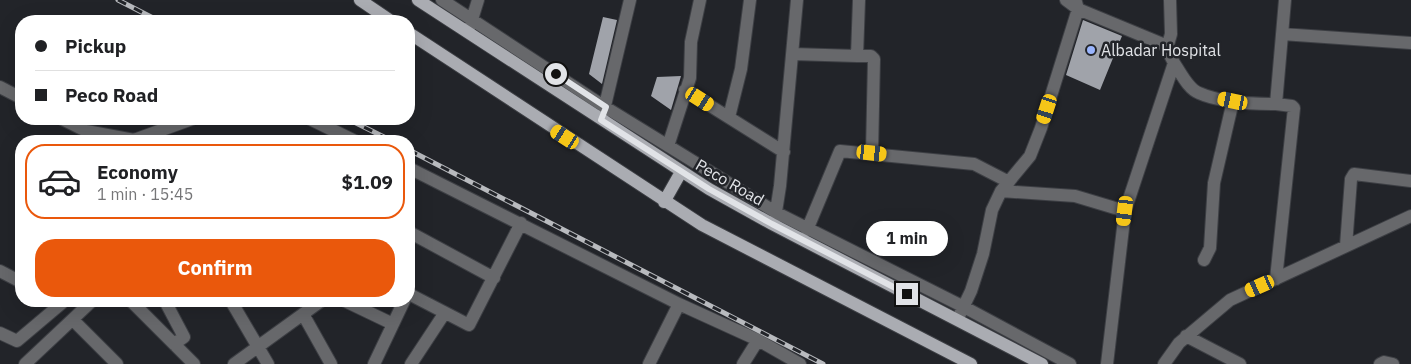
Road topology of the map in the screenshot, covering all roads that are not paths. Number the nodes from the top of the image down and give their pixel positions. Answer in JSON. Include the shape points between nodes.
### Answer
{"nodes":[{"id":1,"x":360,"y":0,"type":"edge"},
{"id":2,"x":418,"y":0,"type":"edge"},
{"id":3,"x":442,"y":0,"type":"edge"},
{"id":4,"x":478,"y":0,"type":"edge"},
{"id":5,"x":630,"y":0,"type":"edge"},
{"id":6,"x":700,"y":0,"type":"edge"},
{"id":7,"x":750,"y":0,"type":"edge"},
{"id":8,"x":797,"y":0,"type":"edge"},
{"id":9,"x":859,"y":0,"type":"edge"},
{"id":10,"x":1066,"y":0,"type":"edge"},
{"id":11,"x":1170,"y":0,"type":"edge"},
{"id":12,"x":1284,"y":0,"type":"edge"},
{"id":13,"x":1077,"y":4,"type":"edge"},
{"id":14,"x":382,"y":15,"type":"edge"},
{"id":15,"x":472,"y":19,"type":"junction"},
{"id":16,"x":467,"y":34,"type":"junction"},
{"id":17,"x":1282,"y":34,"type":"junction"},
{"id":18,"x":415,"y":37,"type":"edge"},
{"id":19,"x":1411,"y":43,"type":"edge"},
{"id":20,"x":1167,"y":48,"type":"junction"},
{"id":21,"x":793,"y":54,"type":"junction"},
{"id":22,"x":857,"y":56,"type":"junction"},
{"id":23,"x":1174,"y":63,"type":"junction"},
{"id":24,"x":0,"y":87,"type":"edge"},
{"id":25,"x":685,"y":90,"type":"junction"},
{"id":26,"x":15,"y":95,"type":"edge"},
{"id":27,"x":1233,"y":101,"type":"junction"},
{"id":28,"x":1276,"y":104,"type":"junction"},
{"id":29,"x":606,"y":107,"type":"junction"},
{"id":30,"x":729,"y":118,"type":"junction"},
{"id":31,"x":601,"y":120,"type":"junction"},
{"id":32,"x":74,"y":125,"type":"edge"},
{"id":33,"x":175,"y":125,"type":"edge"},
{"id":34,"x":322,"y":125,"type":"edge"},
{"id":35,"x":107,"y":135,"type":"edge"},
{"id":36,"x":148,"y":135,"type":"edge"},
{"id":37,"x":343,"y":135,"type":"edge"},
{"id":38,"x":668,"y":146,"type":"junction"},
{"id":39,"x":784,"y":152,"type":"junction"},
{"id":40,"x":872,"y":153,"type":"junction"},
{"id":41,"x":415,"y":171,"type":"edge"},
{"id":42,"x":681,"y":172,"type":"junction"},
{"id":43,"x":1411,"y":182,"type":"edge"},
{"id":44,"x":1005,"y":186,"type":"junction"},
{"id":45,"x":664,"y":202,"type":"junction"},
{"id":46,"x":1125,"y":211,"type":"junction"},
{"id":47,"x":1411,"y":216,"type":"edge"},
{"id":48,"x":774,"y":219,"type":"junction"},
{"id":49,"x":521,"y":224,"type":"junction"},
{"id":50,"x":807,"y":230,"type":"junction"},
{"id":51,"x":415,"y":235,"type":"edge"},
{"id":52,"x":1346,"y":246,"type":"junction"},
{"id":53,"x":1204,"y":260,"type":"dead end"},
{"id":54,"x":0,"y":271,"type":"edge"},
{"id":55,"x":494,"y":278,"type":"junction"},
{"id":56,"x":15,"y":279,"type":"edge"},
{"id":57,"x":1276,"y":279,"type":"junction"},
{"id":58,"x":415,"y":297,"type":"edge"},
{"id":59,"x":679,"y":304,"type":"junction"},
{"id":60,"x":57,"y":307,"type":"edge"},
{"id":61,"x":86,"y":307,"type":"edge"},
{"id":62,"x":137,"y":307,"type":"edge"},
{"id":63,"x":168,"y":307,"type":"edge"},
{"id":64,"x":235,"y":307,"type":"edge"},
{"id":65,"x":313,"y":307,"type":"edge"},
{"id":66,"x":358,"y":307,"type":"edge"},
{"id":67,"x":401,"y":307,"type":"edge"},
{"id":68,"x":964,"y":307,"type":"junction"},
{"id":69,"x":303,"y":314,"type":"junction"},
{"id":70,"x":444,"y":314,"type":"junction"},
{"id":71,"x":957,"y":319,"type":"junction"},
{"id":72,"x":73,"y":320,"type":"junction"},
{"id":73,"x":393,"y":324,"type":"junction"},
{"id":74,"x":0,"y":333,"type":"edge"},
{"id":75,"x":1186,"y":336,"type":"junction"},
{"id":76,"x":758,"y":340,"type":"junction"},
{"id":77,"x":174,"y":344,"type":"junction"},
{"id":78,"x":258,"y":347,"type":"junction"},
{"id":79,"x":35,"y":354,"type":"junction"},
{"id":80,"x":967,"y":363,"type":"edge"},
{"id":81,"x":24,"y":364,"type":"edge"},
{"id":82,"x":44,"y":364,"type":"edge"},
{"id":83,"x":116,"y":364,"type":"edge"},
{"id":84,"x":194,"y":364,"type":"edge"},
{"id":85,"x":234,"y":364,"type":"edge"},
{"id":86,"x":268,"y":364,"type":"edge"},
{"id":87,"x":332,"y":364,"type":"edge"},
{"id":88,"x":374,"y":364,"type":"edge"},
{"id":89,"x":411,"y":364,"type":"edge"},
{"id":90,"x":649,"y":364,"type":"edge"},
{"id":91,"x":743,"y":364,"type":"edge"},
{"id":92,"x":800,"y":364,"type":"edge"},
{"id":93,"x":1042,"y":364,"type":"edge"},
{"id":94,"x":1070,"y":364,"type":"edge"},
{"id":95,"x":1107,"y":364,"type":"edge"},
{"id":96,"x":1164,"y":364,"type":"edge"},
{"id":97,"x":1240,"y":364,"type":"edge"},
{"id":98,"x":1380,"y":364,"type":"edge"},
{"id":99,"x":1393,"y":364,"type":"edge"}],
"edges":[{"from":1,"to":14,"type":"main road"},
{"from":2,"to":16,"type":"main road","name":"Peco Road"},
{"from":3,"to":15,"type":"street"},
{"from":4,"to":15,"type":"street"},
{"from":5,"to":29,"type":"street"},
{"from":6,"to":25,"type":"street","via":[[691,42],[690,78]]},
{"from":7,"to":30,"type":"street","via":[[741,68]]},
{"from":8,"to":21,"type":"street"},
{"from":9,"to":22,"type":"street"},
{"from":10,"to":13,"type":"street"},
{"from":11,"to":20,"type":"street","via":[[1172,34]]},
{"from":12,"to":17,"type":"street"},
{"from":13,"to":20,"type":"street"},
{"from":13,"to":44,"type":"street","via":[[1060,72],[1030,156]]},
{"from":15,"to":16,"type":"street"},
{"from":15,"to":29,"type":"street"},
{"from":16,"to":31,"type":"main road","name":"Peco Road"},
{"from":17,"to":19,"type":"street"},
{"from":17,"to":28,"type":"street"},
{"from":18,"to":45,"type":"main road"},
{"from":20,"to":23,"type":"street"},
{"from":21,"to":22,"type":"street"},
{"from":21,"to":39,"type":"street"},
{"from":22,"to":40,"type":"street","via":[[874,59]]},
{"from":23,"to":27,"type":"street","via":[[1198,93]]},
{"from":23,"to":46,"type":"street"},
{"from":24,"to":26,"type":"street"},
{"from":25,"to":30,"type":"street"},
{"from":25,"to":38,"type":"street"},
{"from":27,"to":28,"type":"street"},
{"from":27,"to":53,"type":"street","via":[[1214,183],[1210,248]]},
{"from":28,"to":57,"type":"street","via":[[1294,108]]},
{"from":29,"to":31,"type":"street"},
{"from":29,"to":38,"type":"street"},
{"from":30,"to":39,"type":"street"},
{"from":31,"to":42,"type":"main road","name":"Peco Road"},
{"from":32,"to":35,"type":"street"},
{"from":33,"to":36,"type":"street"},
{"from":34,"to":37,"type":"street"},
{"from":38,"to":48,"type":"street"},
{"from":39,"to":48,"type":"street"},
{"from":40,"to":44,"type":"street","via":[[974,164]]},
{"from":40,"to":50,"type":"street","via":[[840,151]]},
{"from":41,"to":49,"type":"street"},
{"from":42,"to":45,"type":"main road"},
{"from":42,"to":48,"type":"main road","name":"Peco Road"},
{"from":43,"to":52,"type":"street","via":[[1354,174]]},
{"from":44,"to":46,"type":"street","via":[[1075,196]]},
{"from":44,"to":68,"type":"street","via":[[992,210],[983,254]]},
{"from":45,"to":80,"type":"main road"},
{"from":46,"to":95,"type":"street"},
{"from":47,"to":52,"type":"street"},
{"from":48,"to":50,"type":"street"},
{"from":48,"to":71,"type":"main road","name":"Peco Road"},
{"from":49,"to":55,"type":"street"},
{"from":49,"to":59,"type":"street"},
{"from":50,"to":68,"type":"street"},
{"from":51,"to":55,"type":"street"},
{"from":52,"to":57,"type":"street"},
{"from":54,"to":56,"type":"street"},
{"from":55,"to":70,"type":"street","via":[[469,325]]},
{"from":57,"to":75,"type":"street","via":[[1230,300]]},
{"from":58,"to":70,"type":"street"},
{"from":59,"to":76,"type":"street"},
{"from":59,"to":90,"type":"street"},
{"from":60,"to":74,"type":"street","via":[[17,341]]},
{"from":61,"to":72,"type":"street"},
{"from":62,"to":77,"type":"street"},
{"from":63,"to":77,"type":"street","via":[[184,338]]},
{"from":64,"to":78,"type":"street"},
{"from":65,"to":69,"type":"street"},
{"from":66,"to":73,"type":"street"},
{"from":67,"to":73,"type":"street"},
{"from":68,"to":71,"type":"street"},
{"from":68,"to":94,"type":"street"},
{"from":69,"to":78,"type":"street"},
{"from":69,"to":87,"type":"street"},
{"from":70,"to":89,"type":"street"},
{"from":71,"to":93,"type":"main road","name":"Peco Road"},
{"from":72,"to":79,"type":"street"},
{"from":72,"to":83,"type":"street"},
{"from":73,"to":88,"type":"street"},
{"from":75,"to":96,"type":"street"},
{"from":75,"to":97,"type":"street"},
{"from":76,"to":91,"type":"street"},
{"from":76,"to":92,"type":"street"},
{"from":77,"to":84,"type":"street"},
{"from":78,"to":85,"type":"street"},
{"from":78,"to":86,"type":"street"},
{"from":79,"to":81,"type":"street"},
{"from":79,"to":82,"type":"street"},
{"from":98,"to":99,"type":"street"}]}
